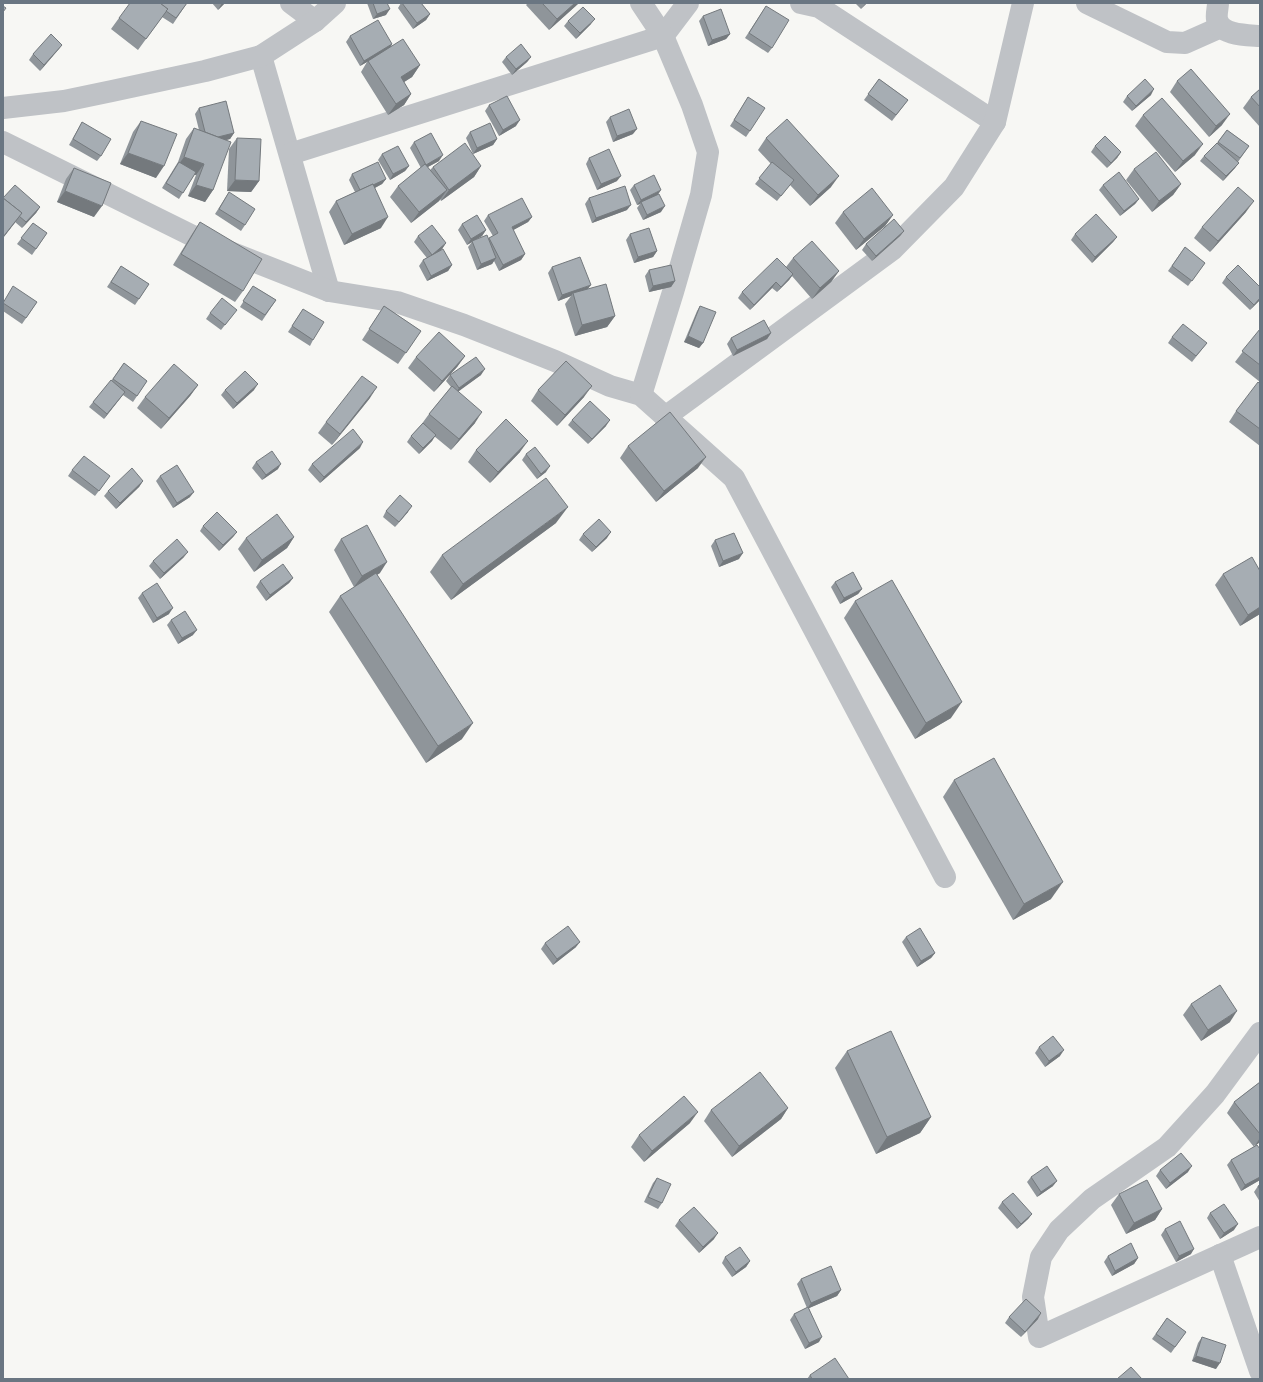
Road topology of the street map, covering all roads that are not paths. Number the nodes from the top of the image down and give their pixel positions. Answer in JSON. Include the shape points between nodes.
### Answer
{"nodes":[{"id":1,"x":291,"y":3,"type":"edge"},
{"id":2,"x":335,"y":3,"type":"edge"},
{"id":3,"x":641,"y":3,"type":"edge"},
{"id":4,"x":688,"y":3,"type":"edge"},
{"id":5,"x":801,"y":3,"type":"edge"},
{"id":6,"x":1023,"y":3,"type":"edge"},
{"id":7,"x":1087,"y":3,"type":"edge"},
{"id":8,"x":1218,"y":3,"type":"edge"},
{"id":9,"x":315,"y":21,"type":"junction"},
{"id":10,"x":1221,"y":27,"type":"junction"},
{"id":11,"x":663,"y":36,"type":"junction"},
{"id":12,"x":1260,"y":36,"type":"edge"},
{"id":13,"x":261,"y":56,"type":"junction"},
{"id":14,"x":3,"y":108,"type":"edge"},
{"id":15,"x":995,"y":122,"type":"junction"},
{"id":16,"x":3,"y":142,"type":"edge"},
{"id":17,"x":290,"y":154,"type":"junction"},
{"id":18,"x":330,"y":291,"type":"junction"},
{"id":19,"x":641,"y":395,"type":"junction"},
{"id":20,"x":666,"y":417,"type":"junction"},
{"id":21,"x":945,"y":877,"type":"dead end"},
{"id":22,"x":1260,"y":1033,"type":"edge"},
{"id":23,"x":1260,"y":1237,"type":"edge"},
{"id":24,"x":1220,"y":1255,"type":"junction"},
{"id":25,"x":1260,"y":1371,"type":"edge"}],
"edges":[{"from":1,"to":9,"type":"street"},
{"from":2,"to":9,"type":"street"},
{"from":3,"to":11,"type":"street"},
{"from":4,"to":11,"type":"street"},
{"from":5,"to":15,"type":"street","via":[[819,8]]},
{"from":6,"to":15,"type":"street"},
{"from":7,"to":10,"type":"street","via":[[1167,42],[1185,43]]},
{"from":8,"to":10,"type":"street","via":[[1217,20]]},
{"from":9,"to":13,"type":"street"},
{"from":10,"to":12,"type":"street","via":[[1234,34]]},
{"from":11,"to":17,"type":"street"},
{"from":11,"to":19,"type":"street","via":[[692,105],[708,152],[702,195]]},
{"from":13,"to":14,"type":"street","via":[[105,93]]},
{"from":13,"to":17,"type":"street"},
{"from":15,"to":20,"type":"street","via":[[954,187],[892,250]]},
{"from":16,"to":18,"type":"street","via":[[207,243]]},
{"from":17,"to":18,"type":"street"},
{"from":18,"to":19,"type":"street","via":[[404,304],[478,330],[610,386]]},
{"from":19,"to":20,"type":"street"},
{"from":20,"to":21,"type":"street","via":[[734,478]]},
{"from":22,"to":24,"type":"street","via":[[1215,1094],[1167,1147],[1092,1199],[1059,1230],[1041,1257],[1033,1297],[1039,1337]]},
{"from":23,"to":24,"type":"street"},
{"from":24,"to":25,"type":"street"}]}
